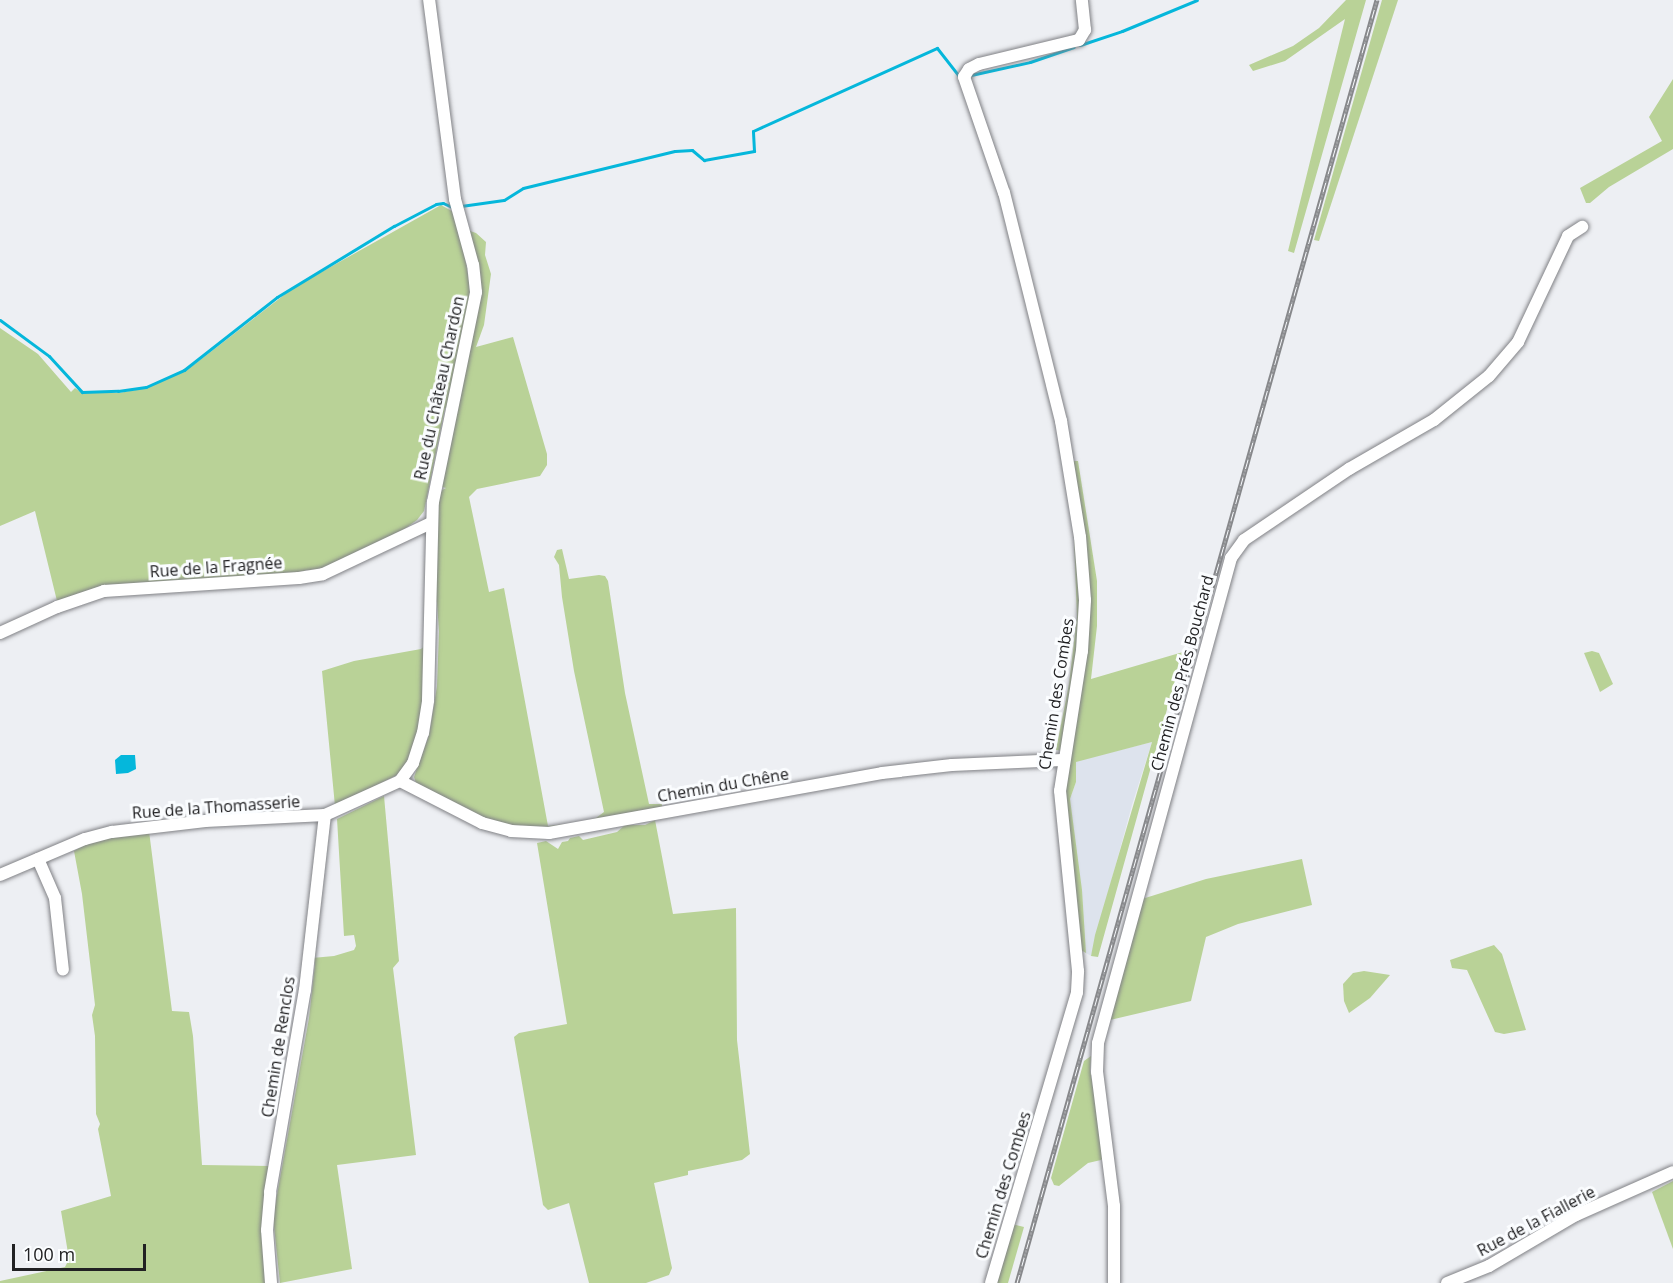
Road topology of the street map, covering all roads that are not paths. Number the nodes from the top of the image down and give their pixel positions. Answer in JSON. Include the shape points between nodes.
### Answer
{"nodes":[{"id":1,"x":429,"y":0,"type":"edge"},
{"id":2,"x":1082,"y":0,"type":"edge"},
{"id":3,"x":1582,"y":227,"type":"dead end"},
{"id":4,"x":431,"y":523,"type":"junction"},
{"id":5,"x":0,"y":633,"type":"edge"},
{"id":6,"x":1062,"y":760,"type":"junction"},
{"id":7,"x":400,"y":781,"type":"junction"},
{"id":8,"x":326,"y":815,"type":"junction"},
{"id":9,"x":38,"y":859,"type":"junction"},
{"id":10,"x":0,"y":875,"type":"edge"},
{"id":11,"x":63,"y":970,"type":"dead end"},
{"id":12,"x":1673,"y":1172,"type":"edge"},
{"id":13,"x":271,"y":1283,"type":"edge"},
{"id":14,"x":991,"y":1283,"type":"edge"},
{"id":15,"x":1114,"y":1283,"type":"edge"},
{"id":16,"x":1447,"y":1283,"type":"edge"}],
"edges":[{"from":1,"to":4,"type":"street","name":"Rue du Château Chardon","via":[[458,208],[476,292]]},
{"from":2,"to":6,"type":"street","name":"Chemin des Combes","via":[[1084,30],[1079,40],[985,62],[965,77],[1012,223],[1061,421],[1073,492],[1085,580],[1085,621]]},
{"from":3,"to":15,"type":"street","name":"Chemin des Prés Bouchard","via":[[1568,236],[1518,342],[1489,376],[1434,420],[1349,469],[1234,550],[1098,1043],[1097,1072],[1114,1206]]},
{"from":4,"to":5,"type":"street","name":"Rue de la Fragnée","via":[[323,573],[299,578],[104,591]]},
{"from":4,"to":7,"type":"street","name":"Rue du Château Chardon","via":[[428,700],[417,754]]},
{"from":6,"to":7,"type":"street","name":"Chemin du Chêne","via":[[963,764],[882,773],[549,833],[511,831],[482,823]]},
{"from":6,"to":14,"type":"street","name":"Chemin des Combes","via":[[1061,821],[1077,992]]},
{"from":7,"to":8,"type":"street","name":"Rue de la Thomasserie"},
{"from":8,"to":9,"type":"street","name":"Rue de la Thomasserie","via":[[146,826],[85,839]]},
{"from":8,"to":13,"type":"street","name":"Chemin de Renclos","via":[[305,990],[270,1192],[267,1230]]},
{"from":9,"to":10,"type":"street","name":"Rue de la Thomasserie"},
{"from":9,"to":11,"type":"street","via":[[55,898]]},
{"from":12,"to":16,"type":"street","name":"Rue de la Fiallerie","via":[[1576,1215],[1489,1266]]}]}
